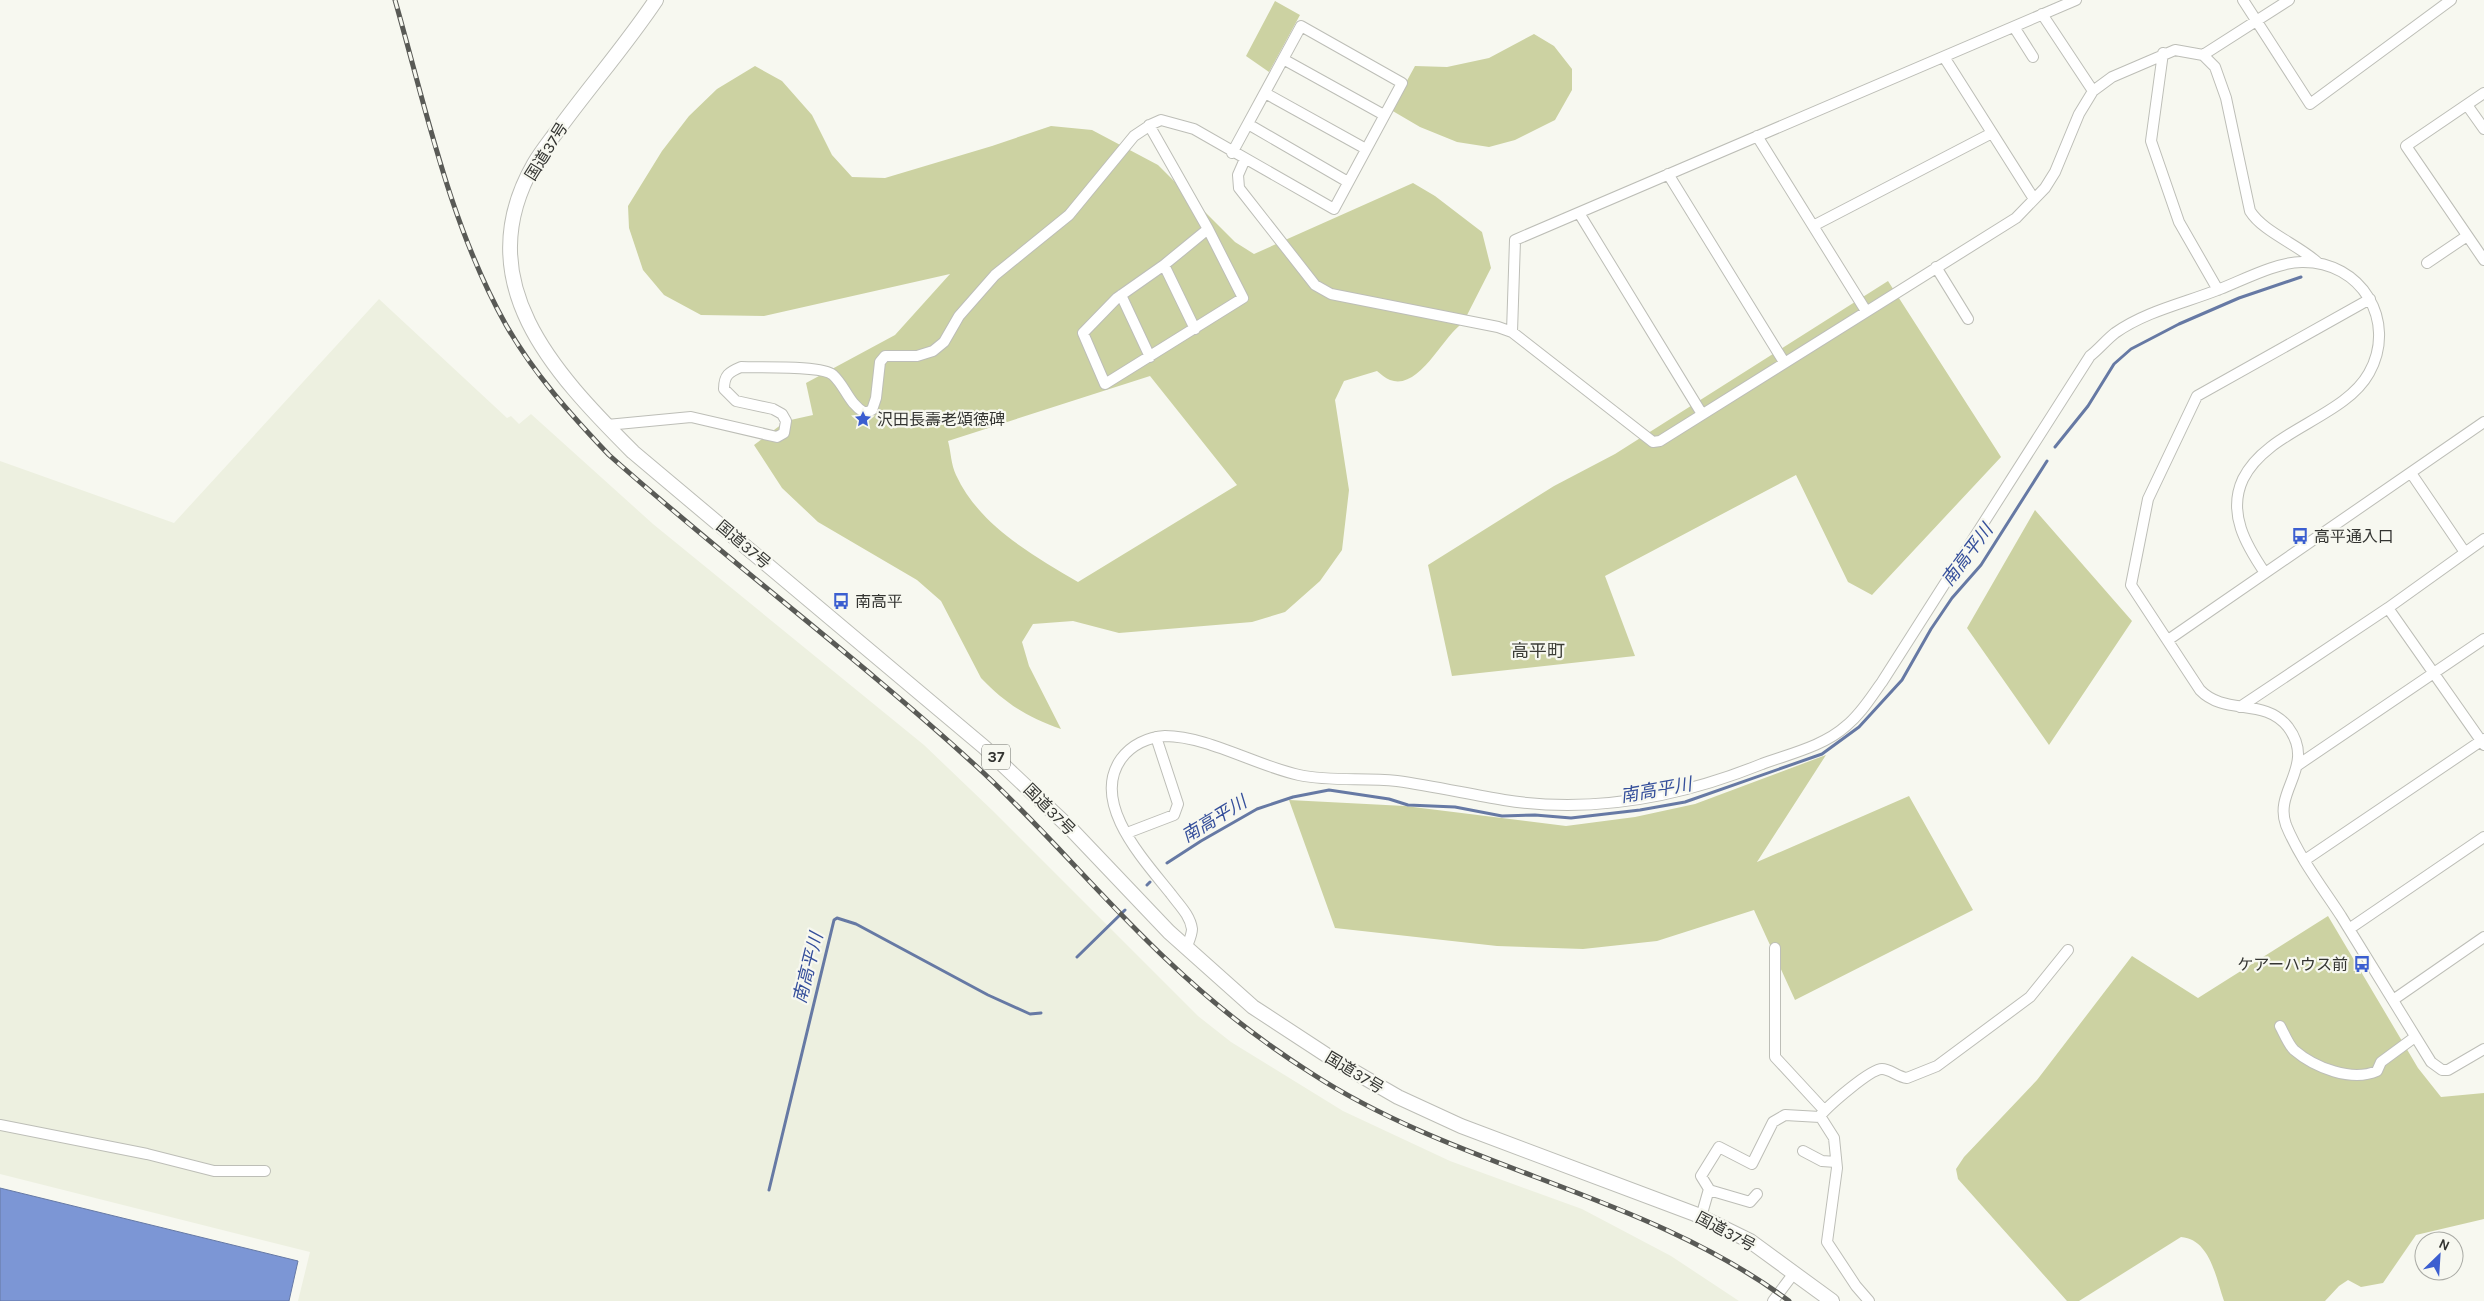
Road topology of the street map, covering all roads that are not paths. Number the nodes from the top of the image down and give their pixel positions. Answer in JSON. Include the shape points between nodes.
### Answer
{"nodes":[{"id":1,"x":656,"y":0,"type":"edge"},
{"id":2,"x":2076,"y":0,"type":"edge"},
{"id":3,"x":2243,"y":0,"type":"edge"},
{"id":4,"x":2289,"y":0,"type":"edge"},
{"id":5,"x":2451,"y":0,"type":"edge"},
{"id":6,"x":2042,"y":14,"type":"junction"},
{"id":7,"x":2257,"y":20,"type":"junction"},
{"id":8,"x":2014,"y":27,"type":"junction"},
{"id":9,"x":2163,"y":54,"type":"junction"},
{"id":10,"x":2203,"y":55,"type":"junction"},
{"id":11,"x":1944,"y":57,"type":"junction"},
{"id":12,"x":2034,"y":57,"type":"dead end"},
{"id":13,"x":1283,"y":59,"type":"junction"},
{"id":14,"x":2093,"y":91,"type":"junction"},
{"id":15,"x":1265,"y":93,"type":"junction"},
{"id":16,"x":2484,"y":94,"type":"edge"},
{"id":17,"x":2467,"y":105,"type":"junction"},
{"id":18,"x":1384,"y":116,"type":"junction"},
{"id":19,"x":1248,"y":124,"type":"junction"},
{"id":20,"x":1149,"y":125,"type":"junction"},
{"id":21,"x":2484,"y":129,"type":"edge"},
{"id":22,"x":1992,"y":133,"type":"junction"},
{"id":23,"x":1757,"y":136,"type":"junction"},
{"id":24,"x":1366,"y":149,"type":"junction"},
{"id":25,"x":1232,"y":152,"type":"junction"},
{"id":26,"x":1245,"y":158,"type":"junction"},
{"id":27,"x":1668,"y":174,"type":"junction"},
{"id":28,"x":1348,"y":182,"type":"junction"},
{"id":29,"x":2034,"y":199,"type":"junction"},
{"id":30,"x":1579,"y":213,"type":"junction"},
{"id":31,"x":1814,"y":226,"type":"junction"},
{"id":32,"x":1208,"y":229,"type":"junction"},
{"id":33,"x":2468,"y":236,"type":"junction"},
{"id":34,"x":2484,"y":260,"type":"edge"},
{"id":35,"x":2318,"y":263,"type":"junction"},
{"id":36,"x":2427,"y":264,"type":"dead end"},
{"id":37,"x":1164,"y":265,"type":"junction"},
{"id":38,"x":1936,"y":268,"type":"junction"},
{"id":39,"x":2218,"y":290,"type":"junction"},
{"id":40,"x":1122,"y":295,"type":"junction"},
{"id":41,"x":2370,"y":299,"type":"junction"},
{"id":42,"x":1866,"y":312,"type":"junction"},
{"id":43,"x":1968,"y":319,"type":"dead end"},
{"id":44,"x":1195,"y":329,"type":"junction"},
{"id":45,"x":1512,"y":332,"type":"junction"},
{"id":46,"x":1150,"y":357,"type":"junction"},
{"id":47,"x":1784,"y":362,"type":"junction"},
{"id":48,"x":1702,"y":414,"type":"junction"},
{"id":49,"x":2484,"y":422,"type":"edge"},
{"id":50,"x":607,"y":425,"type":"junction"},
{"id":51,"x":2411,"y":473,"type":"junction"},
{"id":52,"x":2484,"y":539,"type":"edge"},
{"id":53,"x":2464,"y":552,"type":"junction"},
{"id":54,"x":2265,"y":573,"type":"junction"},
{"id":55,"x":2388,"y":608,"type":"junction"},
{"id":56,"x":2484,"y":639,"type":"edge"},
{"id":57,"x":2168,"y":640,"type":"junction"},
{"id":58,"x":2433,"y":674,"type":"junction"},
{"id":59,"x":2240,"y":707,"type":"junction"},
{"id":60,"x":1156,"y":737,"type":"junction"},
{"id":61,"x":2483,"y":742,"type":"edge"},
{"id":62,"x":2298,"y":765,"type":"junction"},
{"id":63,"x":1127,"y":833,"type":"junction"},
{"id":64,"x":2484,"y":837,"type":"edge"},
{"id":65,"x":2305,"y":860,"type":"junction"},
{"id":66,"x":2349,"y":929,"type":"junction"},
{"id":67,"x":2484,"y":937,"type":"edge"},
{"id":68,"x":1186,"y":948,"type":"junction"},
{"id":69,"x":1776,"y":948,"type":"dead end"},
{"id":70,"x":2068,"y":950,"type":"dead end"},
{"id":71,"x":2393,"y":1000,"type":"junction"},
{"id":72,"x":2280,"y":1026,"type":"dead end"},
{"id":73,"x":2415,"y":1037,"type":"junction"},
{"id":74,"x":2484,"y":1049,"type":"edge"},
{"id":75,"x":1822,"y":1113,"type":"junction"},
{"id":76,"x":0,"y":1125,"type":"edge"},
{"id":77,"x":1803,"y":1152,"type":"dead end"},
{"id":78,"x":1836,"y":1162,"type":"junction"},
{"id":79,"x":265,"y":1171,"type":"dead end"},
{"id":80,"x":1709,"y":1190,"type":"junction"},
{"id":81,"x":1757,"y":1194,"type":"dead end"},
{"id":82,"x":1701,"y":1217,"type":"junction"},
{"id":83,"x":1794,"y":1272,"type":"junction"},
{"id":84,"x":1773,"y":1301,"type":"edge"},
{"id":85,"x":1832,"y":1301,"type":"edge"},
{"id":86,"x":1868,"y":1301,"type":"edge"}],
"edges":[{"from":1,"to":50,"type":"highway","name":"国道37号","number":"37","via":[[534,164],[517,200],[511,224],[510,264],[524,314],[570,384]]},
{"from":2,"to":6,"type":"street"},
{"from":3,"to":7,"type":"street"},
{"from":4,"to":7,"type":"street"},
{"from":5,"to":7,"type":"street","via":[[2310,104]]},
{"from":6,"to":8,"type":"street"},
{"from":6,"to":14,"type":"street"},
{"from":7,"to":10,"type":"street"},
{"from":8,"to":11,"type":"street"},
{"from":8,"to":12,"type":"street"},
{"from":9,"to":10,"type":"street","via":[[2175,50]]},
{"from":9,"to":14,"type":"street","via":[[2112,76]]},
{"from":9,"to":39,"type":"street","via":[[2151,141],[2179,222]]},
{"from":10,"to":35,"type":"street","via":[[2215,67],[2222,82],[2250,211],[2256,220]]},
{"from":11,"to":22,"type":"street"},
{"from":11,"to":23,"type":"street"},
{"from":13,"to":15,"type":"street"},
{"from":13,"to":18,"type":"street"},
{"from":13,"to":18,"type":"street","via":[[1301,26],[1402,82]]},
{"from":14,"to":29,"type":"street","via":[[2079,114],[2055,172]]},
{"from":15,"to":19,"type":"street"},
{"from":15,"to":24,"type":"street"},
{"from":16,"to":17,"type":"street"},
{"from":17,"to":21,"type":"street"},
{"from":17,"to":33,"type":"street","via":[[2406,146]]},
{"from":18,"to":24,"type":"street"},
{"from":19,"to":25,"type":"street"},
{"from":19,"to":28,"type":"street"},
{"from":20,"to":25,"type":"street","via":[[1161,120],[1175,122],[1194,129]]},
{"from":20,"to":32,"type":"street"},
{"from":20,"to":50,"type":"street","via":[[1134,136],[1069,215],[995,274],[959,316],[944,342],[933,351],[917,356],[885,356],[880,362],[872,410],[865,413],[854,407],[839,381],[825,370],[741,367],[729,372],[724,380],[724,389],[736,401],[782,414],[786,421],[784,433],[776,436],[691,417]]},
{"from":22,"to":29,"type":"street"},
{"from":22,"to":31,"type":"street"},
{"from":23,"to":27,"type":"street"},
{"from":23,"to":31,"type":"street"},
{"from":24,"to":28,"type":"street"},
{"from":25,"to":26,"type":"street"},
{"from":26,"to":28,"type":"street","via":[[1334,209]]},
{"from":26,"to":45,"type":"street","via":[[1238,174],[1239,188],[1315,285],[1331,294]]},
{"from":27,"to":30,"type":"street"},
{"from":27,"to":47,"type":"street"},
{"from":29,"to":38,"type":"street","via":[[2016,218]]},
{"from":30,"to":45,"type":"street","via":[[1515,240]]},
{"from":30,"to":48,"type":"street"},
{"from":31,"to":42,"type":"street"},
{"from":32,"to":37,"type":"street"},
{"from":32,"to":44,"type":"street","via":[[1243,298]]},
{"from":33,"to":34,"type":"street"},
{"from":33,"to":36,"type":"street"},
{"from":35,"to":39,"type":"street","via":[[2300,262],[2284,266]]},
{"from":35,"to":41,"type":"street","via":[[2349,274]]},
{"from":37,"to":40,"type":"street"},
{"from":37,"to":44,"type":"street"},
{"from":38,"to":42,"type":"street"},
{"from":38,"to":43,"type":"street"},
{"from":39,"to":60,"type":"street","via":[[2133,323],[2114,334],[2090,356],[1882,682],[1844,728],[1813,745],[1728,778],[1662,796],[1626,802],[1548,804],[1391,781],[1344,781],[1301,776],[1200,742]]},
{"from":40,"to":46,"type":"street"},
{"from":40,"to":46,"type":"street","via":[[1083,333],[1105,384]]},
{"from":41,"to":54,"type":"street","via":[[2376,314],[2379,342],[2376,357],[2363,382],[2337,404],[2259,456],[2243,480],[2237,502],[2239,528]]},
{"from":41,"to":57,"type":"street","via":[[2197,396],[2148,499],[2131,585]]},
{"from":42,"to":47,"type":"street"},
{"from":44,"to":46,"type":"street"},
{"from":45,"to":48,"type":"street","via":[[1653,442],[1660,441]]},
{"from":47,"to":48,"type":"street"},
{"from":49,"to":51,"type":"street"},
{"from":50,"to":68,"type":"highway","name":"国道37号","number":"37","via":[[634,452],[934,702],[1017,776]]},
{"from":51,"to":53,"type":"street"},
{"from":51,"to":54,"type":"street"},
{"from":52,"to":53,"type":"street"},
{"from":53,"to":55,"type":"street"},
{"from":54,"to":57,"type":"street"},
{"from":55,"to":58,"type":"street"},
{"from":55,"to":59,"type":"street"},
{"from":56,"to":58,"type":"street"},
{"from":57,"to":59,"type":"street","via":[[2208,698]]},
{"from":58,"to":61,"type":"street"},
{"from":58,"to":62,"type":"street"},
{"from":59,"to":62,"type":"street","via":[[2266,711],[2277,717],[2287,727],[2298,752]]},
{"from":60,"to":63,"type":"street","via":[[1131,748],[1121,759],[1112,779],[1113,807]]},
{"from":60,"to":63,"type":"street","via":[[1178,804],[1174,815]]},
{"from":61,"to":65,"type":"street"},
{"from":62,"to":65,"type":"street","via":[[2284,814]]},
{"from":63,"to":68,"type":"street","via":[[1187,915],[1192,931]]},
{"from":64,"to":66,"type":"street"},
{"from":65,"to":66,"type":"street"},
{"from":66,"to":71,"type":"street"},
{"from":67,"to":71,"type":"street"},
{"from":68,"to":82,"type":"highway","name":"国道37号","number":"37","via":[[1252,1006],[1398,1097],[1462,1126]]},
{"from":69,"to":75,"type":"street","via":[[1775,1057]]},
{"from":70,"to":75,"type":"street","via":[[2030,997],[1937,1066],[1907,1078],[1883,1068],[1877,1070],[1847,1090]]},
{"from":71,"to":73,"type":"street"},
{"from":72,"to":73,"type":"street","via":[[2294,1049],[2327,1069],[2358,1076],[2377,1071],[2381,1062]]},
{"from":73,"to":74,"type":"street","via":[[2431,1062],[2442,1070],[2455,1067]]},
{"from":75,"to":78,"type":"street","via":[[1834,1138]]},
{"from":75,"to":80,"type":"street","via":[[1785,1115],[1773,1122],[1752,1164],[1719,1147],[1701,1176]]},
{"from":76,"to":79,"type":"street","via":[[147,1154],[214,1171]]},
{"from":77,"to":78,"type":"street","via":[[1822,1161]]},
{"from":78,"to":86,"type":"street","via":[[1827,1242]]},
{"from":80,"to":81,"type":"street","via":[[1750,1202]]},
{"from":80,"to":82,"type":"street"},
{"from":82,"to":83,"type":"highway","name":"国道37号","number":"37","via":[[1750,1241]]},
{"from":83,"to":84,"type":"street"},
{"from":83,"to":85,"type":"highway","name":"国道37号","number":"37"}]}
